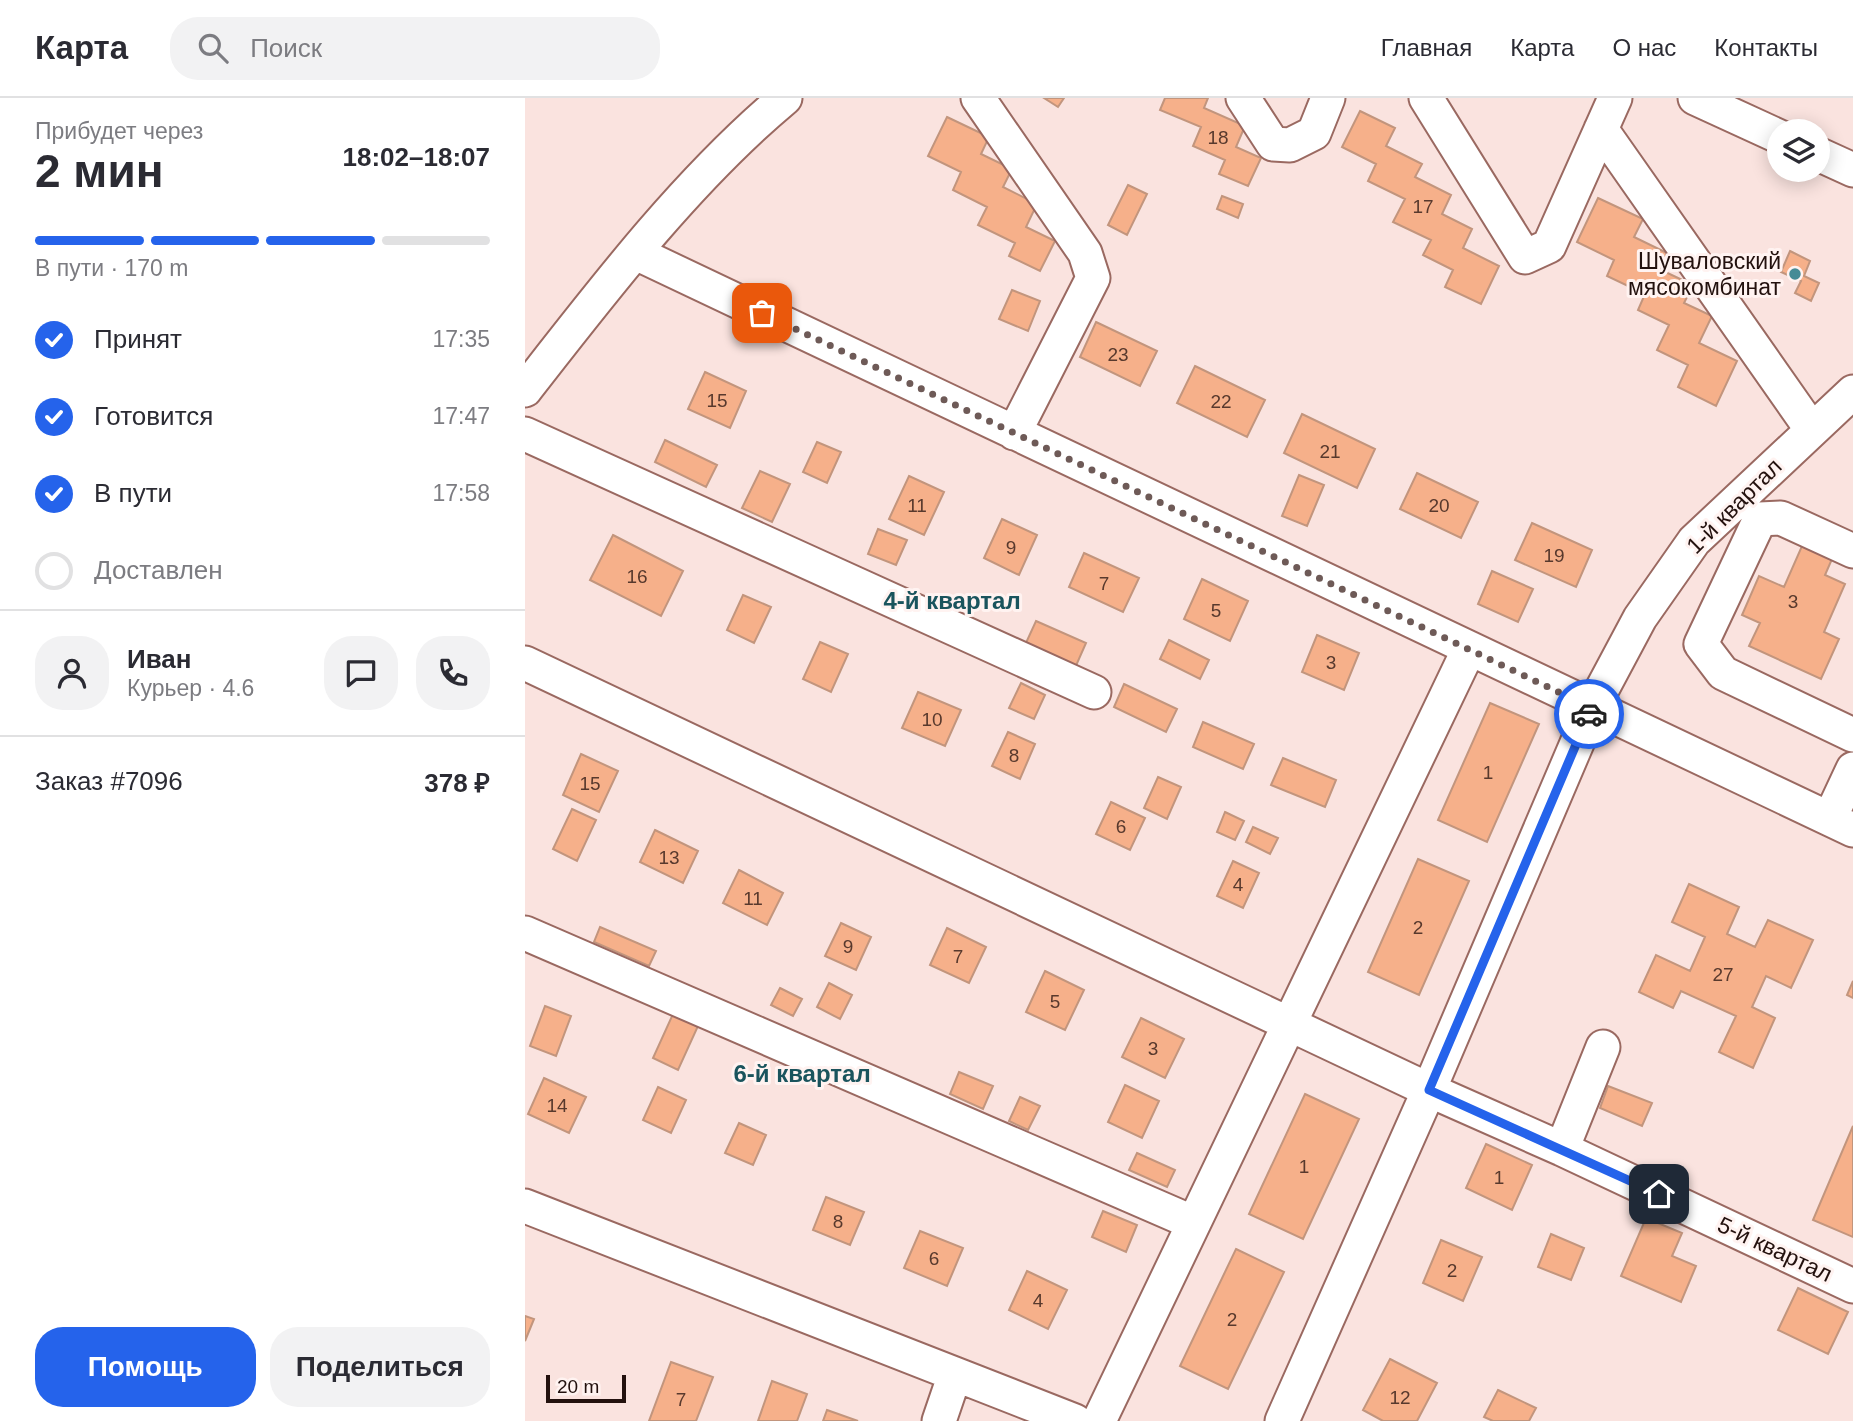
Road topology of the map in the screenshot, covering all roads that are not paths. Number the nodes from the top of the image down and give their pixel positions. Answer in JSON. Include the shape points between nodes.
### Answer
{"nodes":[{"id":1,"x":785,"y":98,"type":"edge"},
{"id":2,"x":978,"y":98,"type":"edge"},
{"id":3,"x":1243,"y":98,"type":"edge"},
{"id":4,"x":1328,"y":98,"type":"edge"},
{"id":5,"x":1426,"y":98,"type":"edge"},
{"id":6,"x":1615,"y":98,"type":"edge"},
{"id":7,"x":1695,"y":98,"type":"edge"},
{"id":8,"x":1601,"y":129,"type":"junction"},
{"id":9,"x":1767,"y":131,"type":"edge"},
{"id":10,"x":1830,"y":159,"type":"edge"},
{"id":11,"x":1853,"y":170,"type":"edge"},
{"id":12,"x":636,"y":253,"type":"junction"},
{"id":13,"x":525,"y":390,"type":"edge"},
{"id":14,"x":1853,"y":392,"type":"edge"},
{"id":15,"x":1812,"y":430,"type":"junction"},
{"id":16,"x":1014,"y":433,"type":"junction"},
{"id":17,"x":525,"y":434,"type":"edge"},
{"id":18,"x":1853,"y":551,"type":"edge"},
{"id":19,"x":1469,"y":649,"type":"junction"},
{"id":20,"x":525,"y":663,"type":"edge"},
{"id":21,"x":1094,"y":692,"type":"dead end"},
{"id":22,"x":1592,"y":708,"type":"junction"},
{"id":23,"x":1853,"y":735,"type":"edge"},
{"id":24,"x":1853,"y":769,"type":"edge"},
{"id":25,"x":1841,"y":824,"type":"edge"},
{"id":26,"x":525,"y":933,"type":"edge"},
{"id":27,"x":1289,"y":1024,"type":"junction"},
{"id":28,"x":1603,"y":1047,"type":"dead end"},
{"id":29,"x":1429,"y":1090,"type":"junction"},
{"id":30,"x":1562,"y":1149,"type":"junction"},
{"id":31,"x":525,"y":1206,"type":"edge"},
{"id":32,"x":1194,"y":1223,"type":"junction"},
{"id":33,"x":1853,"y":1286,"type":"edge"},
{"id":34,"x":954,"y":1374,"type":"junction"},
{"id":35,"x":939,"y":1421,"type":"edge"},
{"id":36,"x":1075,"y":1421,"type":"edge"},
{"id":37,"x":1099,"y":1421,"type":"edge"},
{"id":38,"x":1282,"y":1421,"type":"edge"}],
"edges":[{"from":1,"to":12,"type":"street","via":[[757,122]]},
{"from":2,"to":16,"type":"street","via":[[1086,253],[1093,278]]},
{"from":3,"to":4,"type":"street","via":[[1273,144],[1290,145],[1314,133]]},
{"from":5,"to":8,"type":"street","via":[[1525,257],[1549,246]]},
{"from":6,"to":8,"type":"street"},
{"from":7,"to":9,"type":"street"},
{"from":8,"to":15,"type":"street"},
{"from":10,"to":11,"type":"street"},
{"from":12,"to":13,"type":"street"},
{"from":12,"to":16,"type":"street"},
{"from":14,"to":15,"type":"street","name":"1-й квартал"},
{"from":15,"to":22,"type":"street","name":"1-й квартал","via":[[1694,541],[1640,618]]},
{"from":16,"to":19,"type":"street"},
{"from":17,"to":21,"type":"street"},
{"from":18,"to":23,"type":"street","via":[[1781,518],[1761,519],[1701,644],[1723,673]]},
{"from":19,"to":22,"type":"street"},
{"from":19,"to":27,"type":"street"},
{"from":20,"to":27,"type":"street","name":"5-й квартал"},
{"from":22,"to":25,"type":"street"},
{"from":22,"to":29,"type":"street","name":"1-й квартал"},
{"from":24,"to":25,"type":"street"},
{"from":26,"to":32,"type":"street"},
{"from":27,"to":29,"type":"street","name":"5-й квартал"},
{"from":27,"to":32,"type":"street"},
{"from":28,"to":30,"type":"street"},
{"from":29,"to":30,"type":"street","name":"5-й квартал"},
{"from":29,"to":38,"type":"street","name":"1-й квартал"},
{"from":30,"to":33,"type":"street","name":"5-й квартал"},
{"from":31,"to":34,"type":"street"},
{"from":32,"to":37,"type":"street"},
{"from":34,"to":35,"type":"street"},
{"from":34,"to":36,"type":"street"}]}
